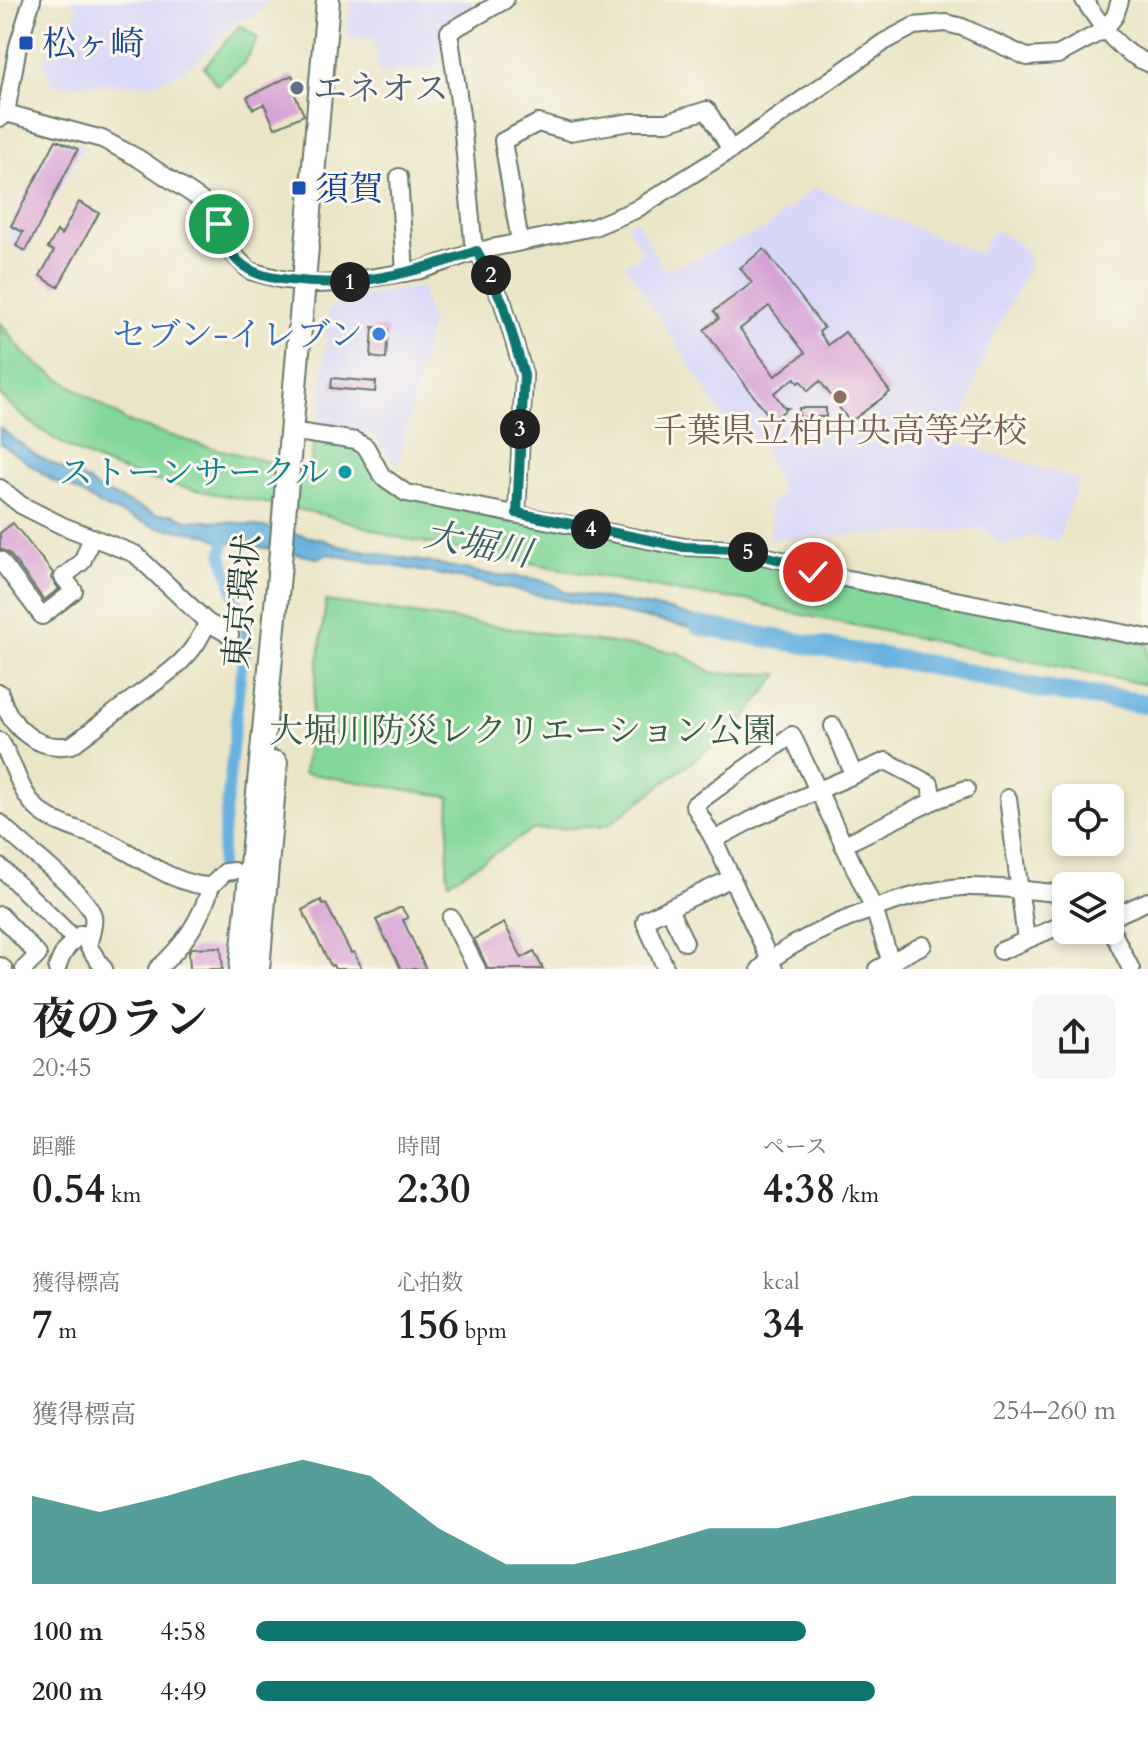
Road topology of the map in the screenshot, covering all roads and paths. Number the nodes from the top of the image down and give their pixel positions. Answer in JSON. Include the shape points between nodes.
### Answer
{"nodes":[{"id":1,"x":32,"y":0,"type":"edge"},
{"id":2,"x":328,"y":0,"type":"edge"},
{"id":3,"x":343,"y":0,"type":"edge"},
{"id":4,"x":503,"y":0,"type":"edge"},
{"id":5,"x":1084,"y":0,"type":"edge"},
{"id":6,"x":1120,"y":0,"type":"edge"},
{"id":7,"x":1104,"y":30,"type":"junction"},
{"id":8,"x":1148,"y":63,"type":"edge"},
{"id":9,"x":3,"y":116,"type":"edge"},
{"id":10,"x":731,"y":150,"type":"junction"},
{"id":11,"x":399,"y":177,"type":"dead end"},
{"id":12,"x":520,"y":242,"type":"junction"},
{"id":13,"x":477,"y":251,"type":"junction"},
{"id":14,"x":405,"y":273,"type":"junction"},
{"id":15,"x":310,"y":283,"type":"junction"},
{"id":16,"x":304,"y":433,"type":"junction"},
{"id":17,"x":0,"y":488,"type":"edge"},
{"id":18,"x":290,"y":508,"type":"junction"},
{"id":19,"x":517,"y":513,"type":"junction"},
{"id":20,"x":92,"y":537,"type":"junction"},
{"id":21,"x":0,"y":560,"type":"edge"},
{"id":22,"x":286,"y":575,"type":"junction"},
{"id":23,"x":207,"y":622,"type":"junction"},
{"id":24,"x":230,"y":635,"type":"dead end"},
{"id":25,"x":1148,"y":638,"type":"edge"},
{"id":26,"x":0,"y":693,"type":"edge"},
{"id":27,"x":833,"y":726,"type":"dead end"},
{"id":28,"x":0,"y":741,"type":"edge"},
{"id":29,"x":854,"y":775,"type":"junction"},
{"id":30,"x":966,"y":789,"type":"dead end"},
{"id":31,"x":817,"y":791,"type":"junction"},
{"id":32,"x":1008,"y":798,"type":"dead end"},
{"id":33,"x":933,"y":801,"type":"junction"},
{"id":34,"x":0,"y":823,"type":"edge"},
{"id":35,"x":714,"y":840,"type":"junction"},
{"id":36,"x":843,"y":845,"type":"junction"},
{"id":37,"x":0,"y":867,"type":"edge"},
{"id":38,"x":234,"y":871,"type":"dead end"},
{"id":39,"x":732,"y":878,"type":"junction"},
{"id":40,"x":211,"y":886,"type":"junction"},
{"id":41,"x":1021,"y":890,"type":"junction"},
{"id":42,"x":1052,"y":893,"type":"edge"},
{"id":43,"x":1148,"y":901,"type":"edge"},
{"id":44,"x":669,"y":909,"type":"junction"},
{"id":45,"x":874,"y":909,"type":"junction"},
{"id":46,"x":1124,"y":912,"type":"edge"},
{"id":47,"x":0,"y":915,"type":"edge"},
{"id":48,"x":451,"y":918,"type":"dead end"},
{"id":49,"x":1052,"y":929,"type":"edge"},
{"id":50,"x":67,"y":932,"type":"dead end"},
{"id":51,"x":90,"y":935,"type":"junction"},
{"id":52,"x":1026,"y":940,"type":"junction"},
{"id":53,"x":685,"y":942,"type":"dead end"},
{"id":54,"x":1118,"y":944,"type":"edge"},
{"id":55,"x":923,"y":945,"type":"dead end"},
{"id":56,"x":1001,"y":951,"type":"dead end"},
{"id":57,"x":768,"y":966,"type":"edge"},
{"id":58,"x":887,"y":967,"type":"edge"},
{"id":59,"x":24,"y":969,"type":"edge"},
{"id":60,"x":57,"y":969,"type":"edge"},
{"id":61,"x":104,"y":969,"type":"edge"},
{"id":62,"x":157,"y":969,"type":"edge"},
{"id":63,"x":241,"y":969,"type":"edge"},
{"id":64,"x":258,"y":969,"type":"edge"},
{"id":65,"x":477,"y":969,"type":"edge"},
{"id":66,"x":666,"y":969,"type":"edge"},
{"id":67,"x":1131,"y":969,"type":"edge"}],
"edges":[{"from":1,"to":9,"type":"street"},
{"from":2,"to":15,"type":"highway","name":"東京環状"},
{"from":3,"to":15,"type":"highway","name":"東京環状"},
{"from":4,"to":13,"type":"street","via":[[449,32],[470,228]]},
{"from":5,"to":7,"type":"street"},
{"from":6,"to":7,"type":"street"},
{"from":7,"to":8,"type":"street","via":[[1126,52]]},
{"from":7,"to":10,"type":"street","via":[[1058,55],[1027,57],[946,23],[914,26]]},
{"from":9,"to":15,"type":"street","via":[[121,147],[201,200],[229,250],[250,271]]},
{"from":10,"to":12,"type":"street","via":[[635,210],[582,230]]},
{"from":10,"to":12,"type":"street","via":[[707,110],[667,122],[570,132],[538,123],[503,141]]},
{"from":11,"to":14,"type":"street"},
{"from":12,"to":13,"type":"street"},
{"from":13,"to":14,"type":"street"},
{"from":13,"to":19,"type":"street","via":[[503,303],[524,375]]},
{"from":14,"to":15,"type":"street"},
{"from":15,"to":16,"type":"highway","name":"東京環状"},
{"from":15,"to":18,"type":"highway","name":"東京環状"},
{"from":16,"to":18,"type":"highway","name":"東京環状"},
{"from":16,"to":19,"type":"street","via":[[356,441],[366,447],[382,476],[406,493]]},
{"from":17,"to":20,"type":"street","via":[[21,505]]},
{"from":18,"to":22,"type":"highway","name":"東京環状"},
{"from":19,"to":25,"type":"street","via":[[684,547],[734,549],[813,572]]},
{"from":20,"to":21,"type":"street","via":[[82,562],[63,577],[74,591],[42,616]]},
{"from":20,"to":23,"type":"street","via":[[135,554]]},
{"from":22,"to":63,"type":"highway","name":"東京環状"},
{"from":22,"to":64,"type":"highway","name":"東京環状"},
{"from":23,"to":24,"type":"street"},
{"from":23,"to":26,"type":"street","via":[[203,635],[171,671],[72,745],[55,748],[30,738]]},
{"from":27,"to":29,"type":"street"},
{"from":28,"to":40,"type":"street","via":[[25,795],[39,811],[162,871]]},
{"from":29,"to":31,"type":"street"},
{"from":29,"to":33,"type":"street","via":[[886,761],[930,784]]},
{"from":30,"to":33,"type":"street"},
{"from":31,"to":35,"type":"street"},
{"from":31,"to":35,"type":"street","via":[[792,735],[694,805]]},
{"from":31,"to":36,"type":"street"},
{"from":32,"to":41,"type":"street"},
{"from":33,"to":36,"type":"street"},
{"from":34,"to":51,"type":"street","via":[[92,911]]},
{"from":35,"to":39,"type":"street"},
{"from":36,"to":45,"type":"street"},
{"from":37,"to":50,"type":"street"},
{"from":38,"to":40,"type":"street","via":[[225,872]]},
{"from":39,"to":44,"type":"street"},
{"from":39,"to":57,"type":"street"},
{"from":40,"to":62,"type":"street","via":[[194,927]]},
{"from":41,"to":42,"type":"street"},
{"from":41,"to":45,"type":"street","via":[[960,887]]},
{"from":41,"to":52,"type":"street"},
{"from":43,"to":46,"type":"street"},
{"from":44,"to":53,"type":"street"},
{"from":44,"to":66,"type":"street","via":[[645,922]]},
{"from":45,"to":57,"type":"street","via":[[796,944]]},
{"from":45,"to":58,"type":"street"},
{"from":47,"to":59,"type":"street","via":[[38,955]]},
{"from":48,"to":65,"type":"street"},
{"from":49,"to":52,"type":"street"},
{"from":51,"to":60,"type":"street","via":[[74,940]]},
{"from":51,"to":61,"type":"street","via":[[88,946]]},
{"from":52,"to":56,"type":"street"},
{"from":54,"to":67,"type":"street"},
{"from":55,"to":58,"type":"street"}]}
